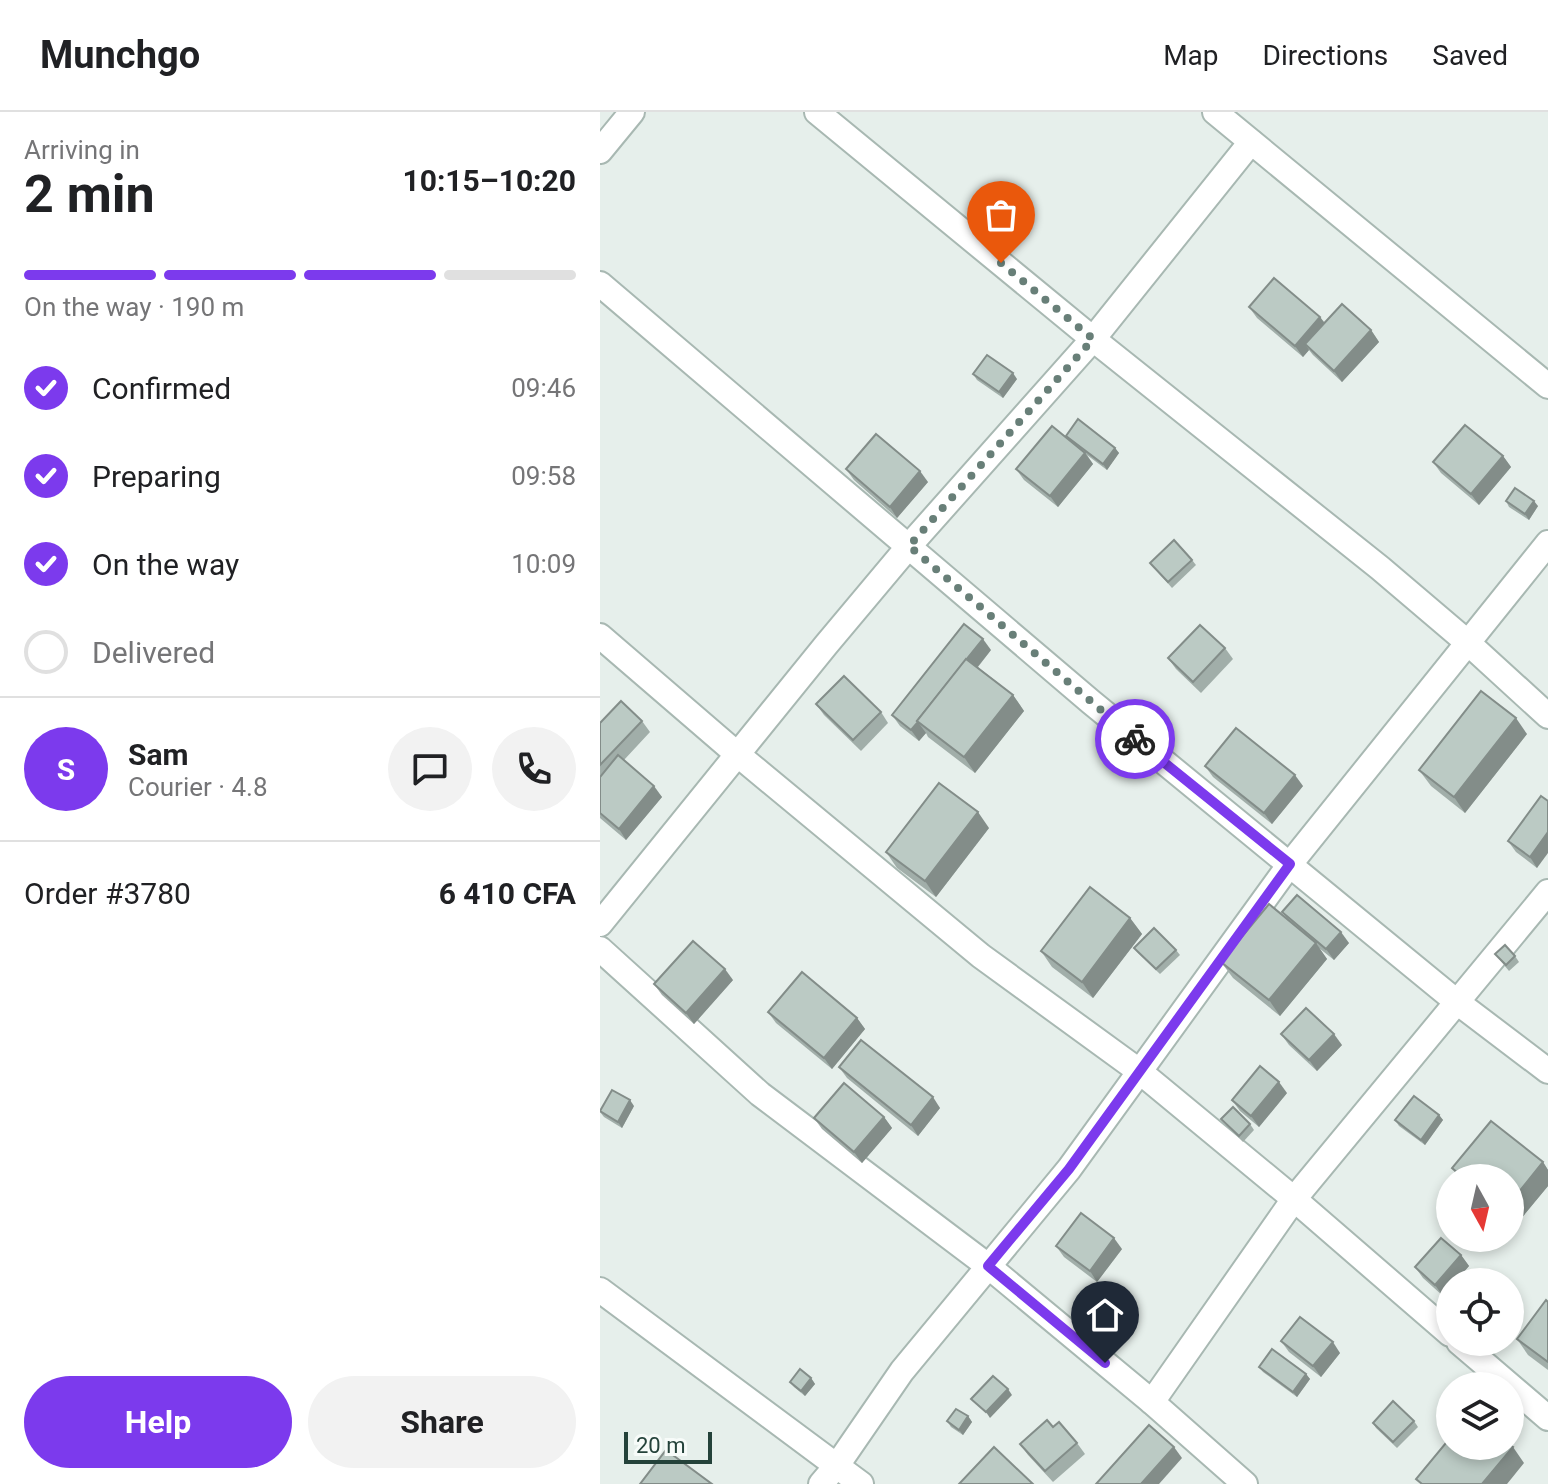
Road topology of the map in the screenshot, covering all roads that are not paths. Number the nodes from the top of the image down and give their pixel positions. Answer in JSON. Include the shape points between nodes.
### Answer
{"nodes":[{"id":1,"x":632,"y":112,"type":"edge"},
{"id":2,"x":817,"y":112,"type":"edge"},
{"id":3,"x":1215,"y":112,"type":"edge"},
{"id":4,"x":1251,"y":142,"type":"junction"},
{"id":5,"x":600,"y":151,"type":"edge"},
{"id":6,"x":600,"y":284,"type":"edge"},
{"id":7,"x":1093,"y":339,"type":"junction"},
{"id":8,"x":1548,"y":386,"type":"edge"},
{"id":9,"x":1548,"y":543,"type":"edge"},
{"id":10,"x":909,"y":546,"type":"junction"},
{"id":11,"x":600,"y":636,"type":"edge"},
{"id":12,"x":1467,"y":642,"type":"junction"},
{"id":13,"x":1548,"y":716,"type":"edge"},
{"id":14,"x":737,"y":754,"type":"junction"},
{"id":15,"x":1290,"y":864,"type":"junction"},
{"id":16,"x":1548,"y":892,"type":"edge"},
{"id":17,"x":600,"y":924,"type":"edge"},
{"id":18,"x":600,"y":949,"type":"edge"},
{"id":19,"x":1457,"y":1002,"type":"junction"},
{"id":20,"x":1139,"y":1071,"type":"junction"},
{"id":21,"x":1548,"y":1071,"type":"edge"},
{"id":22,"x":1294,"y":1199,"type":"junction"},
{"id":23,"x":988,"y":1266,"type":"junction"},
{"id":24,"x":600,"y":1290,"type":"edge"},
{"id":25,"x":1436,"y":1322,"type":"edge"},
{"id":26,"x":1475,"y":1356,"type":"edge"},
{"id":27,"x":1152,"y":1402,"type":"junction"},
{"id":28,"x":1548,"y":1418,"type":"edge"},
{"id":29,"x":838,"y":1464,"type":"junction"},
{"id":30,"x":821,"y":1484,"type":"edge"},
{"id":31,"x":861,"y":1484,"type":"edge"},
{"id":32,"x":1245,"y":1484,"type":"edge"}],
"edges":[{"from":1,"to":5,"type":"street"},
{"from":2,"to":7,"type":"street"},
{"from":3,"to":4,"type":"street"},
{"from":4,"to":7,"type":"street"},
{"from":4,"to":8,"type":"street"},
{"from":6,"to":10,"type":"street"},
{"from":7,"to":10,"type":"street"},
{"from":7,"to":12,"type":"street"},
{"from":9,"to":12,"type":"street"},
{"from":10,"to":14,"type":"street"},
{"from":10,"to":15,"type":"street"},
{"from":11,"to":14,"type":"street"},
{"from":12,"to":13,"type":"street"},
{"from":12,"to":15,"type":"street"},
{"from":14,"to":17,"type":"street"},
{"from":14,"to":20,"type":"street","via":[[981,956]]},
{"from":15,"to":19,"type":"street"},
{"from":15,"to":20,"type":"street"},
{"from":16,"to":19,"type":"street"},
{"from":18,"to":23,"type":"street","via":[[760,1094]]},
{"from":19,"to":21,"type":"street"},
{"from":19,"to":22,"type":"street"},
{"from":20,"to":22,"type":"street"},
{"from":20,"to":23,"type":"street","via":[[1069,1169]]},
{"from":22,"to":25,"type":"street"},
{"from":22,"to":27,"type":"street"},
{"from":23,"to":27,"type":"street"},
{"from":23,"to":29,"type":"street","via":[[902,1371]]},
{"from":24,"to":29,"type":"street"},
{"from":26,"to":28,"type":"street"},
{"from":27,"to":32,"type":"street"},
{"from":29,"to":30,"type":"street"},
{"from":29,"to":31,"type":"street"}]}
